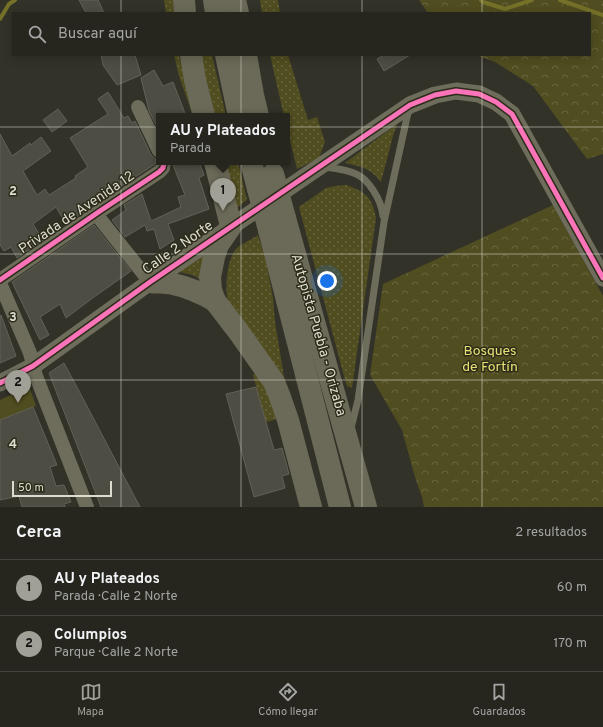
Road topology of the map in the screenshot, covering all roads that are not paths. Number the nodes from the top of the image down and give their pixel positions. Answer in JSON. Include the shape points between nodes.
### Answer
{"nodes":[{"id":1,"x":184,"y":0,"type":"edge"},
{"id":2,"x":214,"y":0,"type":"edge"},
{"id":3,"x":235,"y":0,"type":"edge"},
{"id":4,"x":185,"y":12,"type":"edge"},
{"id":5,"x":216,"y":12,"type":"edge"},
{"id":6,"x":238,"y":12,"type":"edge"},
{"id":7,"x":191,"y":56,"type":"edge"},
{"id":8,"x":226,"y":56,"type":"edge"},
{"id":9,"x":246,"y":56,"type":"edge"},
{"id":10,"x":410,"y":105,"type":"junction"},
{"id":11,"x":138,"y":107,"type":"dead end"},
{"id":12,"x":203,"y":113,"type":"edge"},
{"id":13,"x":238,"y":113,"type":"edge"},
{"id":14,"x":257,"y":113,"type":"edge"},
{"id":15,"x":156,"y":145,"type":"edge"},
{"id":16,"x":163,"y":165,"type":"edge"},
{"id":17,"x":216,"y":165,"type":"edge"},
{"id":18,"x":255,"y":165,"type":"edge"},
{"id":19,"x":319,"y":166,"type":"junction"},
{"id":20,"x":267,"y":175,"type":"edge"},
{"id":21,"x":96,"y":214,"type":"junction"},
{"id":22,"x":384,"y":222,"type":"junction"},
{"id":23,"x":277,"y":224,"type":"junction"},
{"id":24,"x":231,"y":226,"type":"junction"},
{"id":25,"x":602,"y":275,"type":"edge"},
{"id":26,"x":0,"y":282,"type":"edge"},
{"id":27,"x":150,"y":282,"type":"junction"},
{"id":28,"x":215,"y":301,"type":"junction"},
{"id":29,"x":33,"y":366,"type":"junction"},
{"id":30,"x":0,"y":383,"type":"edge"},
{"id":31,"x":348,"y":440,"type":"junction"},
{"id":32,"x":359,"y":481,"type":"junction"},
{"id":33,"x":87,"y":507,"type":"edge"},
{"id":34,"x":311,"y":507,"type":"edge"},
{"id":35,"x":340,"y":507,"type":"edge"},
{"id":36,"x":366,"y":507,"type":"edge"},
{"id":37,"x":375,"y":507,"type":"edge"}],
"edges":[{"from":1,"to":4,"type":"highway"},
{"from":2,"to":5,"type":"highway"},
{"from":3,"to":6,"type":"highway"},
{"from":7,"to":12,"type":"highway"},
{"from":8,"to":13,"type":"highway"},
{"from":9,"to":14,"type":"highway"},
{"from":10,"to":19,"type":"street","name":"Calle 2 Norte"},
{"from":10,"to":22,"type":"lane"},
{"from":10,"to":25,"type":"street","name":"Calle 2 Norte","via":[[435,95],[456,91],[479,94],[512,114]]},
{"from":11,"to":15,"type":"street"},
{"from":16,"to":21,"type":"street","name":"Privada de Avenida 12","via":[[159,172]]},
{"from":17,"to":24,"type":"highway"},
{"from":18,"to":20,"type":"highway","name":"Autopista Puebla - Orizaba"},
{"from":19,"to":22,"type":"lane","via":[[343,170],[365,180],[378,197]]},
{"from":19,"to":24,"type":"street","name":"Calle 2 Norte"},
{"from":20,"to":23,"type":"highway","name":"Autopista Puebla - Orizaba","bridge":true},
{"from":21,"to":26,"type":"street","name":"Privada de Avenida 12"},
{"from":21,"to":27,"type":"street"},
{"from":22,"to":31,"type":"lane","via":[[358,400]]},
{"from":23,"to":31,"type":"highway","name":"Autopista Puebla - Orizaba"},
{"from":23,"to":35,"type":"highway","name":"Autopista Puebla - Orizaba"},
{"from":24,"to":27,"type":"street","name":"Calle 2 Norte"},
{"from":24,"to":28,"type":"highway","via":[[218,245],[214,257],[210,277]]},
{"from":26,"to":29,"type":"street"},
{"from":27,"to":28,"type":"highway","via":[[190,288]]},
{"from":27,"to":29,"type":"street","name":"Calle 2 Norte"},
{"from":28,"to":34,"type":"highway","via":[[274,382],[288,420]]},
{"from":29,"to":30,"type":"street","name":"Calle 2 Norte"},
{"from":29,"to":33,"type":"street"},
{"from":31,"to":32,"type":"highway","name":"Autopista Puebla - Orizaba"},
{"from":32,"to":36,"type":"highway","name":"Autopista Puebla - Orizaba"},
{"from":32,"to":37,"type":"highway"}]}
